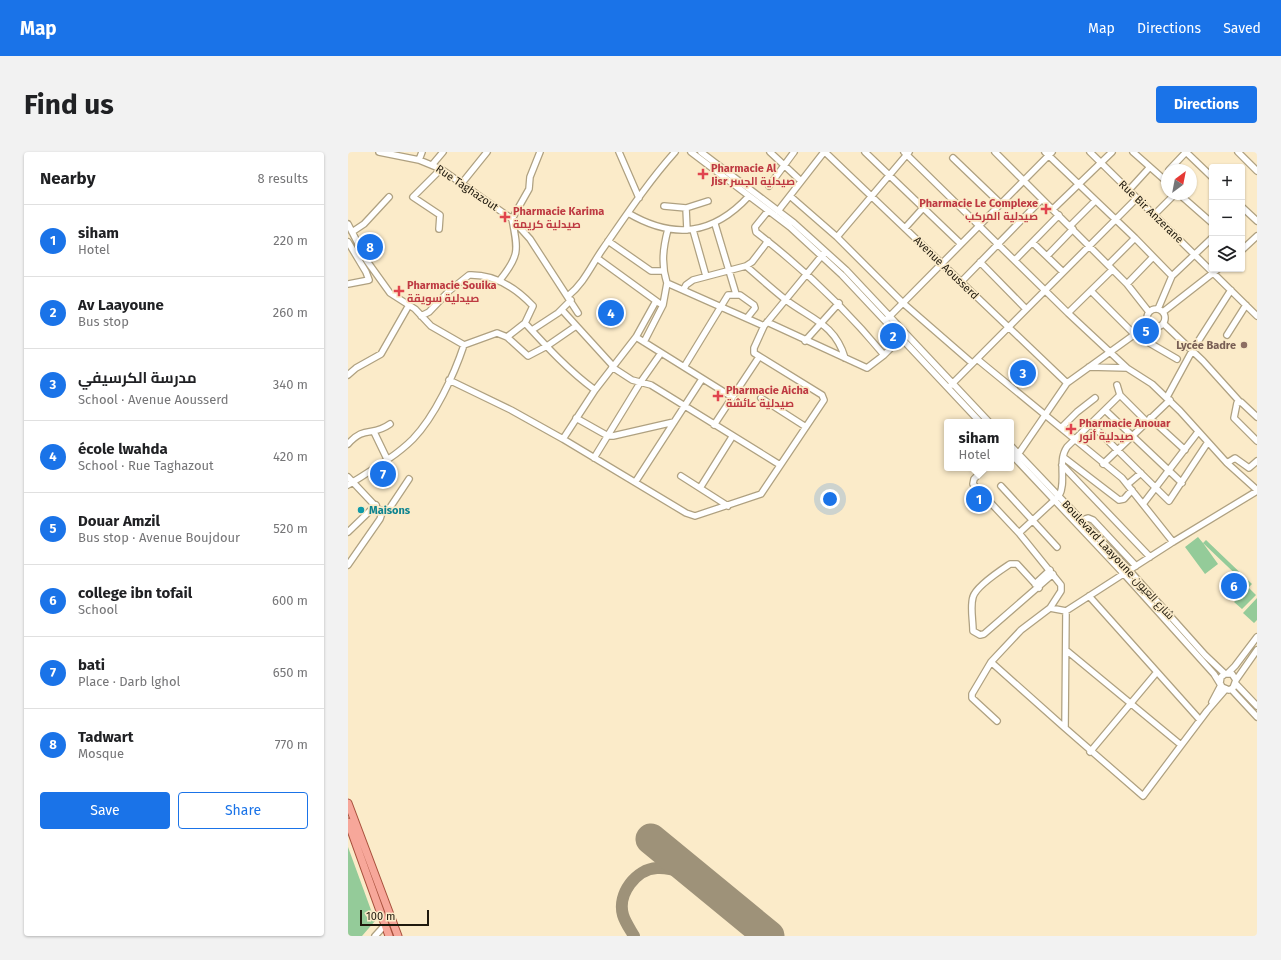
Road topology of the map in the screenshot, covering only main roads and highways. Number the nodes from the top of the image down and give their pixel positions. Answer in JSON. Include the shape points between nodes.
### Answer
{"nodes":[{"id":1,"x":348,"y":803,"type":"edge"},
{"id":2,"x":348,"y":822,"type":"edge"},
{"id":3,"x":389,"y":936,"type":"edge"},
{"id":4,"x":398,"y":936,"type":"edge"}],
"edges":[{"from":1,"to":4,"type":"main road"},
{"from":2,"to":3,"type":"main road"}]}
